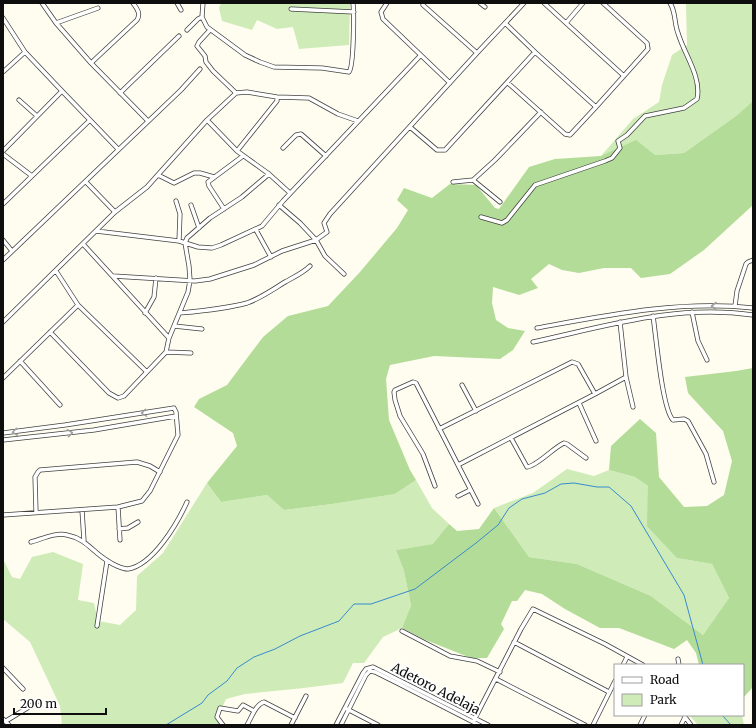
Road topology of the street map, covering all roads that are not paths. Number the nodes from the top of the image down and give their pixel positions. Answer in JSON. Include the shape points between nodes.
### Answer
{"nodes":[{"id":1,"x":42,"y":3,"type":"edge"},
{"id":2,"x":133,"y":3,"type":"edge"},
{"id":3,"x":177,"y":3,"type":"edge"},
{"id":4,"x":203,"y":3,"type":"edge"},
{"id":5,"x":353,"y":3,"type":"edge"},
{"id":6,"x":387,"y":3,"type":"edge"},
{"id":7,"x":480,"y":3,"type":"edge"},
{"id":8,"x":524,"y":3,"type":"edge"},
{"id":9,"x":544,"y":3,"type":"edge"},
{"id":10,"x":583,"y":3,"type":"edge"},
{"id":11,"x":603,"y":3,"type":"edge"},
{"id":12,"x":670,"y":3,"type":"edge"},
{"id":13,"x":422,"y":6,"type":"dead end"},
{"id":14,"x":485,"y":7,"type":"dead end"},
{"id":15,"x":98,"y":8,"type":"dead end"},
{"id":16,"x":291,"y":9,"type":"dead end"},
{"id":17,"x":181,"y":10,"type":"dead end"},
{"id":18,"x":354,"y":12,"type":"junction"},
{"id":19,"x":3,"y":18,"type":"edge"},
{"id":20,"x":202,"y":18,"type":"junction"},
{"id":21,"x":56,"y":23,"type":"junction"},
{"id":22,"x":505,"y":23,"type":"junction"},
{"id":23,"x":566,"y":23,"type":"junction"},
{"id":24,"x":187,"y":30,"type":"dead end"},
{"id":25,"x":210,"y":30,"type":"junction"},
{"id":26,"x":179,"y":36,"type":"dead end"},
{"id":27,"x":25,"y":52,"type":"junction"},
{"id":28,"x":535,"y":52,"type":"junction"},
{"id":29,"x":477,"y":53,"type":"junction"},
{"id":30,"x":420,"y":56,"type":"junction"},
{"id":31,"x":91,"y":63,"type":"junction"},
{"id":32,"x":200,"y":69,"type":"dead end"},
{"id":33,"x":3,"y":72,"type":"edge"},
{"id":34,"x":624,"y":76,"type":"junction"},
{"id":35,"x":450,"y":83,"type":"junction"},
{"id":36,"x":508,"y":83,"type":"junction"},
{"id":37,"x":62,"y":92,"type":"junction"},
{"id":38,"x":120,"y":92,"type":"junction"},
{"id":39,"x":236,"y":93,"type":"junction"},
{"id":40,"x":277,"y":97,"type":"junction"},
{"id":41,"x":19,"y":100,"type":"dead end"},
{"id":42,"x":596,"y":107,"type":"junction"},
{"id":43,"x":541,"y":112,"type":"junction"},
{"id":44,"x":37,"y":116,"type":"junction"},
{"id":45,"x":90,"y":120,"type":"junction"},
{"id":46,"x":207,"y":120,"type":"junction"},
{"id":47,"x":148,"y":121,"type":"junction"},
{"id":48,"x":358,"y":121,"type":"junction"},
{"id":49,"x":410,"y":127,"type":"junction"},
{"id":50,"x":283,"y":148,"type":"dead end"},
{"id":51,"x":118,"y":149,"type":"junction"},
{"id":52,"x":236,"y":151,"type":"junction"},
{"id":53,"x":3,"y":153,"type":"edge"},
{"id":54,"x":243,"y":156,"type":"junction"},
{"id":55,"x":326,"y":156,"type":"junction"},
{"id":56,"x":269,"y":174,"type":"junction"},
{"id":57,"x":158,"y":175,"type":"junction"},
{"id":58,"x":32,"y":176,"type":"junction"},
{"id":59,"x":214,"y":177,"type":"junction"},
{"id":60,"x":473,"y":180,"type":"junction"},
{"id":61,"x":86,"y":182,"type":"junction"},
{"id":62,"x":453,"y":182,"type":"dead end"},
{"id":63,"x":290,"y":193,"type":"junction"},
{"id":64,"x":176,"y":201,"type":"dead end"},
{"id":65,"x":500,"y":202,"type":"dead end"},
{"id":66,"x":3,"y":204,"type":"edge"},
{"id":67,"x":190,"y":205,"type":"dead end"},
{"id":68,"x":279,"y":205,"type":"junction"},
{"id":69,"x":224,"y":210,"type":"junction"},
{"id":70,"x":115,"y":212,"type":"junction"},
{"id":71,"x":481,"y":217,"type":"dead end"},
{"id":72,"x":199,"y":228,"type":"junction"},
{"id":73,"x":256,"y":230,"type":"junction"},
{"id":74,"x":96,"y":231,"type":"junction"},
{"id":75,"x":3,"y":240,"type":"edge"},
{"id":76,"x":316,"y":240,"type":"junction"},
{"id":77,"x":179,"y":241,"type":"junction"},
{"id":78,"x":185,"y":243,"type":"junction"},
{"id":79,"x":83,"y":244,"type":"junction"},
{"id":80,"x":12,"y":251,"type":"junction"},
{"id":81,"x":270,"y":257,"type":"junction"},
{"id":82,"x":3,"y":260,"type":"edge"},
{"id":83,"x":753,"y":260,"type":"edge"},
{"id":84,"x":310,"y":266,"type":"dead end"},
{"id":85,"x":56,"y":271,"type":"junction"},
{"id":86,"x":344,"y":274,"type":"dead end"},
{"id":87,"x":113,"y":276,"type":"junction"},
{"id":88,"x":156,"y":278,"type":"junction"},
{"id":89,"x":190,"y":280,"type":"junction"},
{"id":90,"x":78,"y":305,"type":"junction"},
{"id":91,"x":735,"y":306,"type":"junction"},
{"id":92,"x":753,"y":308,"type":"edge"},
{"id":93,"x":692,"y":312,"type":"junction"},
{"id":94,"x":145,"y":313,"type":"junction"},
{"id":95,"x":180,"y":313,"type":"junction"},
{"id":96,"x":753,"y":315,"type":"edge"},
{"id":97,"x":653,"y":316,"type":"junction"},
{"id":98,"x":3,"y":322,"type":"edge"},
{"id":99,"x":575,"y":322,"type":"junction"},
{"id":100,"x":620,"y":322,"type":"junction"},
{"id":101,"x":174,"y":326,"type":"junction"},
{"id":102,"x":537,"y":328,"type":"dead end"},
{"id":103,"x":202,"y":329,"type":"dead end"},
{"id":104,"x":50,"y":332,"type":"junction"},
{"id":105,"x":578,"y":332,"type":"junction"},
{"id":106,"x":169,"y":338,"type":"junction"},
{"id":107,"x":533,"y":342,"type":"dead end"},
{"id":108,"x":166,"y":352,"type":"junction"},
{"id":109,"x":191,"y":353,"type":"dead end"},
{"id":110,"x":707,"y":360,"type":"dead end"},
{"id":111,"x":20,"y":361,"type":"junction"},
{"id":112,"x":147,"y":372,"type":"junction"},
{"id":113,"x":626,"y":377,"type":"junction"},
{"id":114,"x":3,"y":378,"type":"edge"},
{"id":115,"x":462,"y":385,"type":"dead end"},
{"id":116,"x":596,"y":394,"type":"junction"},
{"id":117,"x":579,"y":402,"type":"junction"},
{"id":118,"x":60,"y":405,"type":"dead end"},
{"id":119,"x":633,"y":407,"type":"dead end"},
{"id":120,"x":476,"y":411,"type":"junction"},
{"id":121,"x":176,"y":416,"type":"junction"},
{"id":122,"x":94,"y":421,"type":"junction"},
{"id":123,"x":439,"y":429,"type":"junction"},
{"id":124,"x":94,"y":430,"type":"junction"},
{"id":125,"x":3,"y":433,"type":"edge"},
{"id":126,"x":512,"y":438,"type":"junction"},
{"id":127,"x":3,"y":440,"type":"edge"},
{"id":128,"x":596,"y":441,"type":"dead end"},
{"id":129,"x":586,"y":458,"type":"dead end"},
{"id":130,"x":458,"y":464,"type":"junction"},
{"id":131,"x":160,"y":472,"type":"junction"},
{"id":132,"x":714,"y":482,"type":"dead end"},
{"id":133,"x":434,"y":486,"type":"dead end"},
{"id":134,"x":470,"y":490,"type":"junction"},
{"id":135,"x":458,"y":496,"type":"dead end"},
{"id":136,"x":187,"y":502,"type":"dead end"},
{"id":137,"x":478,"y":504,"type":"dead end"},
{"id":138,"x":118,"y":507,"type":"junction"},
{"id":139,"x":82,"y":510,"type":"junction"},
{"id":140,"x":36,"y":512,"type":"junction"},
{"id":141,"x":3,"y":515,"type":"edge"},
{"id":142,"x":138,"y":522,"type":"dead end"},
{"id":143,"x":119,"y":529,"type":"junction"},
{"id":144,"x":120,"y":540,"type":"dead end"},
{"id":145,"x":84,"y":541,"type":"junction"},
{"id":146,"x":31,"y":542,"type":"dead end"},
{"id":147,"x":107,"y":561,"type":"junction"},
{"id":148,"x":97,"y":626,"type":"dead end"},
{"id":149,"x":402,"y":631,"type":"dead end"},
{"id":150,"x":514,"y":642,"type":"junction"},
{"id":151,"x":627,"y":657,"type":"junction"},
{"id":152,"x":678,"y":659,"type":"dead end"},
{"id":153,"x":624,"y":664,"type":"edge"},
{"id":154,"x":641,"y":664,"type":"edge"},
{"id":155,"x":678,"y":664,"type":"edge"},
{"id":156,"x":3,"y":668,"type":"edge"},
{"id":157,"x":369,"y":670,"type":"junction"},
{"id":158,"x":5,"y":672,"type":"edge"},
{"id":159,"x":500,"y":672,"type":"junction"},
{"id":160,"x":496,"y":679,"type":"junction"},
{"id":161,"x":614,"y":683,"type":"edge"},
{"id":162,"x":23,"y":689,"type":"dead end"},
{"id":163,"x":609,"y":692,"type":"junction"},
{"id":164,"x":306,"y":696,"type":"dead end"},
{"id":165,"x":37,"y":702,"type":"dead end"},
{"id":166,"x":347,"y":709,"type":"junction"},
{"id":167,"x":254,"y":711,"type":"junction"},
{"id":168,"x":644,"y":716,"type":"edge"},
{"id":169,"x":685,"y":716,"type":"edge"},
{"id":170,"x":295,"y":718,"type":"junction"},
{"id":171,"x":474,"y":720,"type":"junction"},
{"id":172,"x":6,"y":722,"type":"edge"},
{"id":173,"x":222,"y":725,"type":"edge"},
{"id":174,"x":248,"y":725,"type":"edge"},
{"id":175,"x":291,"y":725,"type":"edge"},
{"id":176,"x":336,"y":725,"type":"edge"},
{"id":177,"x":341,"y":725,"type":"edge"},
{"id":178,"x":378,"y":725,"type":"edge"},
{"id":179,"x":479,"y":725,"type":"edge"},
{"id":180,"x":488,"y":725,"type":"edge"},
{"id":181,"x":585,"y":725,"type":"edge"},
{"id":182,"x":593,"y":725,"type":"edge"},
{"id":183,"x":640,"y":725,"type":"edge"},
{"id":184,"x":682,"y":725,"type":"edge"},
{"id":185,"x":691,"y":725,"type":"edge"}],
"edges":[{"from":1,"to":21,"type":"street"},
{"from":2,"to":31,"type":"street","via":[[139,12],[137,20]]},
{"from":3,"to":17,"type":"street"},
{"from":4,"to":20,"type":"street"},
{"from":5,"to":18,"type":"street"},
{"from":6,"to":30,"type":"street","via":[[381,12],[382,18]]},
{"from":7,"to":14,"type":"street"},
{"from":8,"to":22,"type":"street"},
{"from":9,"to":23,"type":"street"},
{"from":10,"to":23,"type":"street"},
{"from":11,"to":34,"type":"street","via":[[648,46],[645,53]]},
{"from":12,"to":71,"type":"street","via":[[674,10],[678,34],[694,72],[699,93],[697,99],[684,108],[645,116],[618,141],[620,148],[605,162],[535,185],[502,223]]},
{"from":13,"to":29,"type":"street"},
{"from":15,"to":21,"type":"street"},
{"from":16,"to":18,"type":"street"},
{"from":18,"to":25,"type":"street","via":[[349,72],[269,66],[245,54]]},
{"from":19,"to":27,"type":"street"},
{"from":20,"to":24,"type":"street"},
{"from":20,"to":25,"type":"street"},
{"from":21,"to":31,"type":"street"},
{"from":22,"to":28,"type":"street"},
{"from":22,"to":29,"type":"street"},
{"from":23,"to":34,"type":"street"},
{"from":25,"to":39,"type":"street","via":[[197,46],[213,71]]},
{"from":26,"to":38,"type":"street"},
{"from":27,"to":33,"type":"street"},
{"from":27,"to":37,"type":"street"},
{"from":28,"to":36,"type":"street"},
{"from":28,"to":42,"type":"street"},
{"from":29,"to":35,"type":"street"},
{"from":30,"to":35,"type":"street"},
{"from":30,"to":48,"type":"street"},
{"from":31,"to":38,"type":"street"},
{"from":32,"to":47,"type":"street"},
{"from":34,"to":42,"type":"street"},
{"from":35,"to":49,"type":"street"},
{"from":36,"to":43,"type":"street"},
{"from":36,"to":49,"type":"street","via":[[446,150],[437,150]]},
{"from":37,"to":44,"type":"street"},
{"from":37,"to":45,"type":"street"},
{"from":38,"to":47,"type":"street"},
{"from":39,"to":40,"type":"street","via":[[247,92]]},
{"from":39,"to":46,"type":"street"},
{"from":40,"to":48,"type":"street","via":[[309,98],[338,114]]},
{"from":40,"to":52,"type":"street","via":[[277,101]]},
{"from":41,"to":44,"type":"street"},
{"from":42,"to":43,"type":"street","via":[[568,136]]},
{"from":43,"to":60,"type":"street"},
{"from":44,"to":53,"type":"street"},
{"from":45,"to":51,"type":"street"},
{"from":45,"to":58,"type":"street"},
{"from":46,"to":52,"type":"street"},
{"from":46,"to":57,"type":"street"},
{"from":47,"to":51,"type":"street"},
{"from":48,"to":55,"type":"street"},
{"from":49,"to":76,"type":"street","via":[[330,214],[324,224],[327,232]]},
{"from":50,"to":55,"type":"street","via":[[296,135],[301,134]]},
{"from":51,"to":61,"type":"street"},
{"from":52,"to":54,"type":"street"},
{"from":53,"to":58,"type":"street"},
{"from":54,"to":56,"type":"street"},
{"from":54,"to":59,"type":"street"},
{"from":55,"to":63,"type":"street"},
{"from":56,"to":63,"type":"street"},
{"from":56,"to":69,"type":"street"},
{"from":57,"to":59,"type":"street","via":[[174,183],[194,173]]},
{"from":57,"to":70,"type":"street"},
{"from":58,"to":66,"type":"street"},
{"from":59,"to":69,"type":"street","via":[[207,183]]},
{"from":60,"to":62,"type":"street"},
{"from":60,"to":65,"type":"street"},
{"from":61,"to":70,"type":"street"},
{"from":61,"to":80,"type":"street"},
{"from":63,"to":68,"type":"street"},
{"from":64,"to":77,"type":"street","via":[[180,214]]},
{"from":67,"to":72,"type":"street"},
{"from":68,"to":73,"type":"street"},
{"from":68,"to":76,"type":"street"},
{"from":69,"to":72,"type":"street"},
{"from":70,"to":74,"type":"street"},
{"from":72,"to":78,"type":"street"},
{"from":73,"to":78,"type":"street","via":[[212,248]]},
{"from":73,"to":81,"type":"street"},
{"from":74,"to":77,"type":"street"},
{"from":74,"to":79,"type":"street"},
{"from":75,"to":80,"type":"street"},
{"from":76,"to":81,"type":"street"},
{"from":76,"to":86,"type":"street","via":[[326,256]]},
{"from":77,"to":78,"type":"street"},
{"from":78,"to":89,"type":"street"},
{"from":79,"to":85,"type":"street"},
{"from":79,"to":87,"type":"street"},
{"from":80,"to":82,"type":"street"},
{"from":81,"to":89,"type":"street","via":[[254,265],[210,279]]},
{"from":83,"to":91,"type":"street","via":[[746,264]]},
{"from":84,"to":95,"type":"street","via":[[274,290],[248,302]]},
{"from":85,"to":90,"type":"street"},
{"from":85,"to":98,"type":"street"},
{"from":87,"to":88,"type":"street"},
{"from":87,"to":94,"type":"street"},
{"from":88,"to":89,"type":"street"},
{"from":88,"to":94,"type":"street","via":[[154,297]]},
{"from":89,"to":95,"type":"street"},
{"from":90,"to":104,"type":"street"},
{"from":90,"to":112,"type":"street"},
{"from":91,"to":92,"type":"street"},
{"from":91,"to":99,"type":"street","one_way":true,"via":[[663,308]]},
{"from":93,"to":96,"type":"street"},
{"from":93,"to":97,"type":"street"},
{"from":93,"to":110,"type":"street","via":[[698,341]]},
{"from":94,"to":106,"type":"street"},
{"from":95,"to":101,"type":"street"},
{"from":97,"to":100,"type":"street"},
{"from":97,"to":132,"type":"street","via":[[665,401],[670,416],[673,420],[688,421],[706,454]]},
{"from":99,"to":102,"type":"street"},
{"from":99,"to":105,"type":"street"},
{"from":100,"to":105,"type":"street"},
{"from":100,"to":113,"type":"street"},
{"from":101,"to":103,"type":"street"},
{"from":101,"to":106,"type":"street"},
{"from":104,"to":111,"type":"street"},
{"from":104,"to":112,"type":"street","via":[[115,398],[124,396]]},
{"from":105,"to":107,"type":"street"},
{"from":106,"to":108,"type":"street"},
{"from":108,"to":109,"type":"street"},
{"from":108,"to":112,"type":"street"},
{"from":111,"to":114,"type":"street"},
{"from":111,"to":118,"type":"street"},
{"from":113,"to":116,"type":"street"},
{"from":113,"to":119,"type":"street"},
{"from":115,"to":120,"type":"street"},
{"from":116,"to":117,"type":"street"},
{"from":116,"to":120,"type":"street","via":[[578,364],[572,362]]},
{"from":117,"to":126,"type":"street"},
{"from":117,"to":128,"type":"street"},
{"from":120,"to":123,"type":"street"},
{"from":121,"to":122,"type":"street","one_way":true,"via":[[174,408]]},
{"from":121,"to":124,"type":"street"},
{"from":121,"to":131,"type":"street","via":[[176,442]]},
{"from":122,"to":124,"type":"street"},
{"from":122,"to":125,"type":"street","one_way":true},
{"from":123,"to":130,"type":"street"},
{"from":123,"to":133,"type":"street","via":[[415,382],[395,390],[394,396],[400,416],[423,454]]},
{"from":127,"to":124,"type":"street","one_way":true},
{"from":126,"to":129,"type":"street","via":[[527,467],[564,443]]},
{"from":126,"to":130,"type":"street"},
{"from":130,"to":134,"type":"street"},
{"from":131,"to":138,"type":"street","via":[[150,492],[142,501]]},
{"from":131,"to":140,"type":"street","via":[[137,462],[40,470],[35,477]]},
{"from":134,"to":135,"type":"street"},
{"from":134,"to":137,"type":"street"},
{"from":136,"to":147,"type":"street","via":[[162,542],[144,562],[124,569]]},
{"from":138,"to":139,"type":"street"},
{"from":138,"to":143,"type":"street"},
{"from":139,"to":140,"type":"street"},
{"from":139,"to":145,"type":"street"},
{"from":140,"to":141,"type":"street"},
{"from":142,"to":143,"type":"street","via":[[128,528]]},
{"from":143,"to":144,"type":"street"},
{"from":145,"to":146,"type":"street","via":[[66,534],[58,534]]},
{"from":145,"to":147,"type":"street"},
{"from":147,"to":148,"type":"street"},
{"from":149,"to":159,"type":"street","via":[[450,656],[477,661]]},
{"from":150,"to":151,"type":"street","via":[[533,609]]},
{"from":150,"to":159,"type":"street"},
{"from":150,"to":163,"type":"street"},
{"from":151,"to":153,"type":"street"},
{"from":151,"to":154,"type":"street"},
{"from":152,"to":155,"type":"street"},
{"from":156,"to":158,"type":"street"},
{"from":157,"to":166,"type":"street"},
{"from":157,"to":171,"type":"street"},
{"from":157,"to":171,"type":"street","name":"Adetoro Adelaja","via":[[375,668]]},
{"from":158,"to":162,"type":"street"},
{"from":159,"to":160,"type":"street"},
{"from":160,"to":171,"type":"street"},
{"from":160,"to":181,"type":"street"},
{"from":161,"to":163,"type":"street"},
{"from":163,"to":182,"type":"street"},
{"from":164,"to":170,"type":"street"},
{"from":165,"to":172,"type":"street"},
{"from":166,"to":176,"type":"street"},
{"from":166,"to":177,"type":"street"},
{"from":166,"to":178,"type":"street"},
{"from":167,"to":170,"type":"street","via":[[264,702]]},
{"from":167,"to":173,"type":"street","via":[[243,705],[238,710],[220,708],[218,717]]},
{"from":167,"to":174,"type":"street"},
{"from":168,"to":183,"type":"street"},
{"from":169,"to":184,"type":"street"},
{"from":169,"to":185,"type":"street"},
{"from":170,"to":175,"type":"street"},
{"from":171,"to":179,"type":"street"},
{"from":171,"to":180,"type":"street","name":"Adetoro Adelaja"}]}
